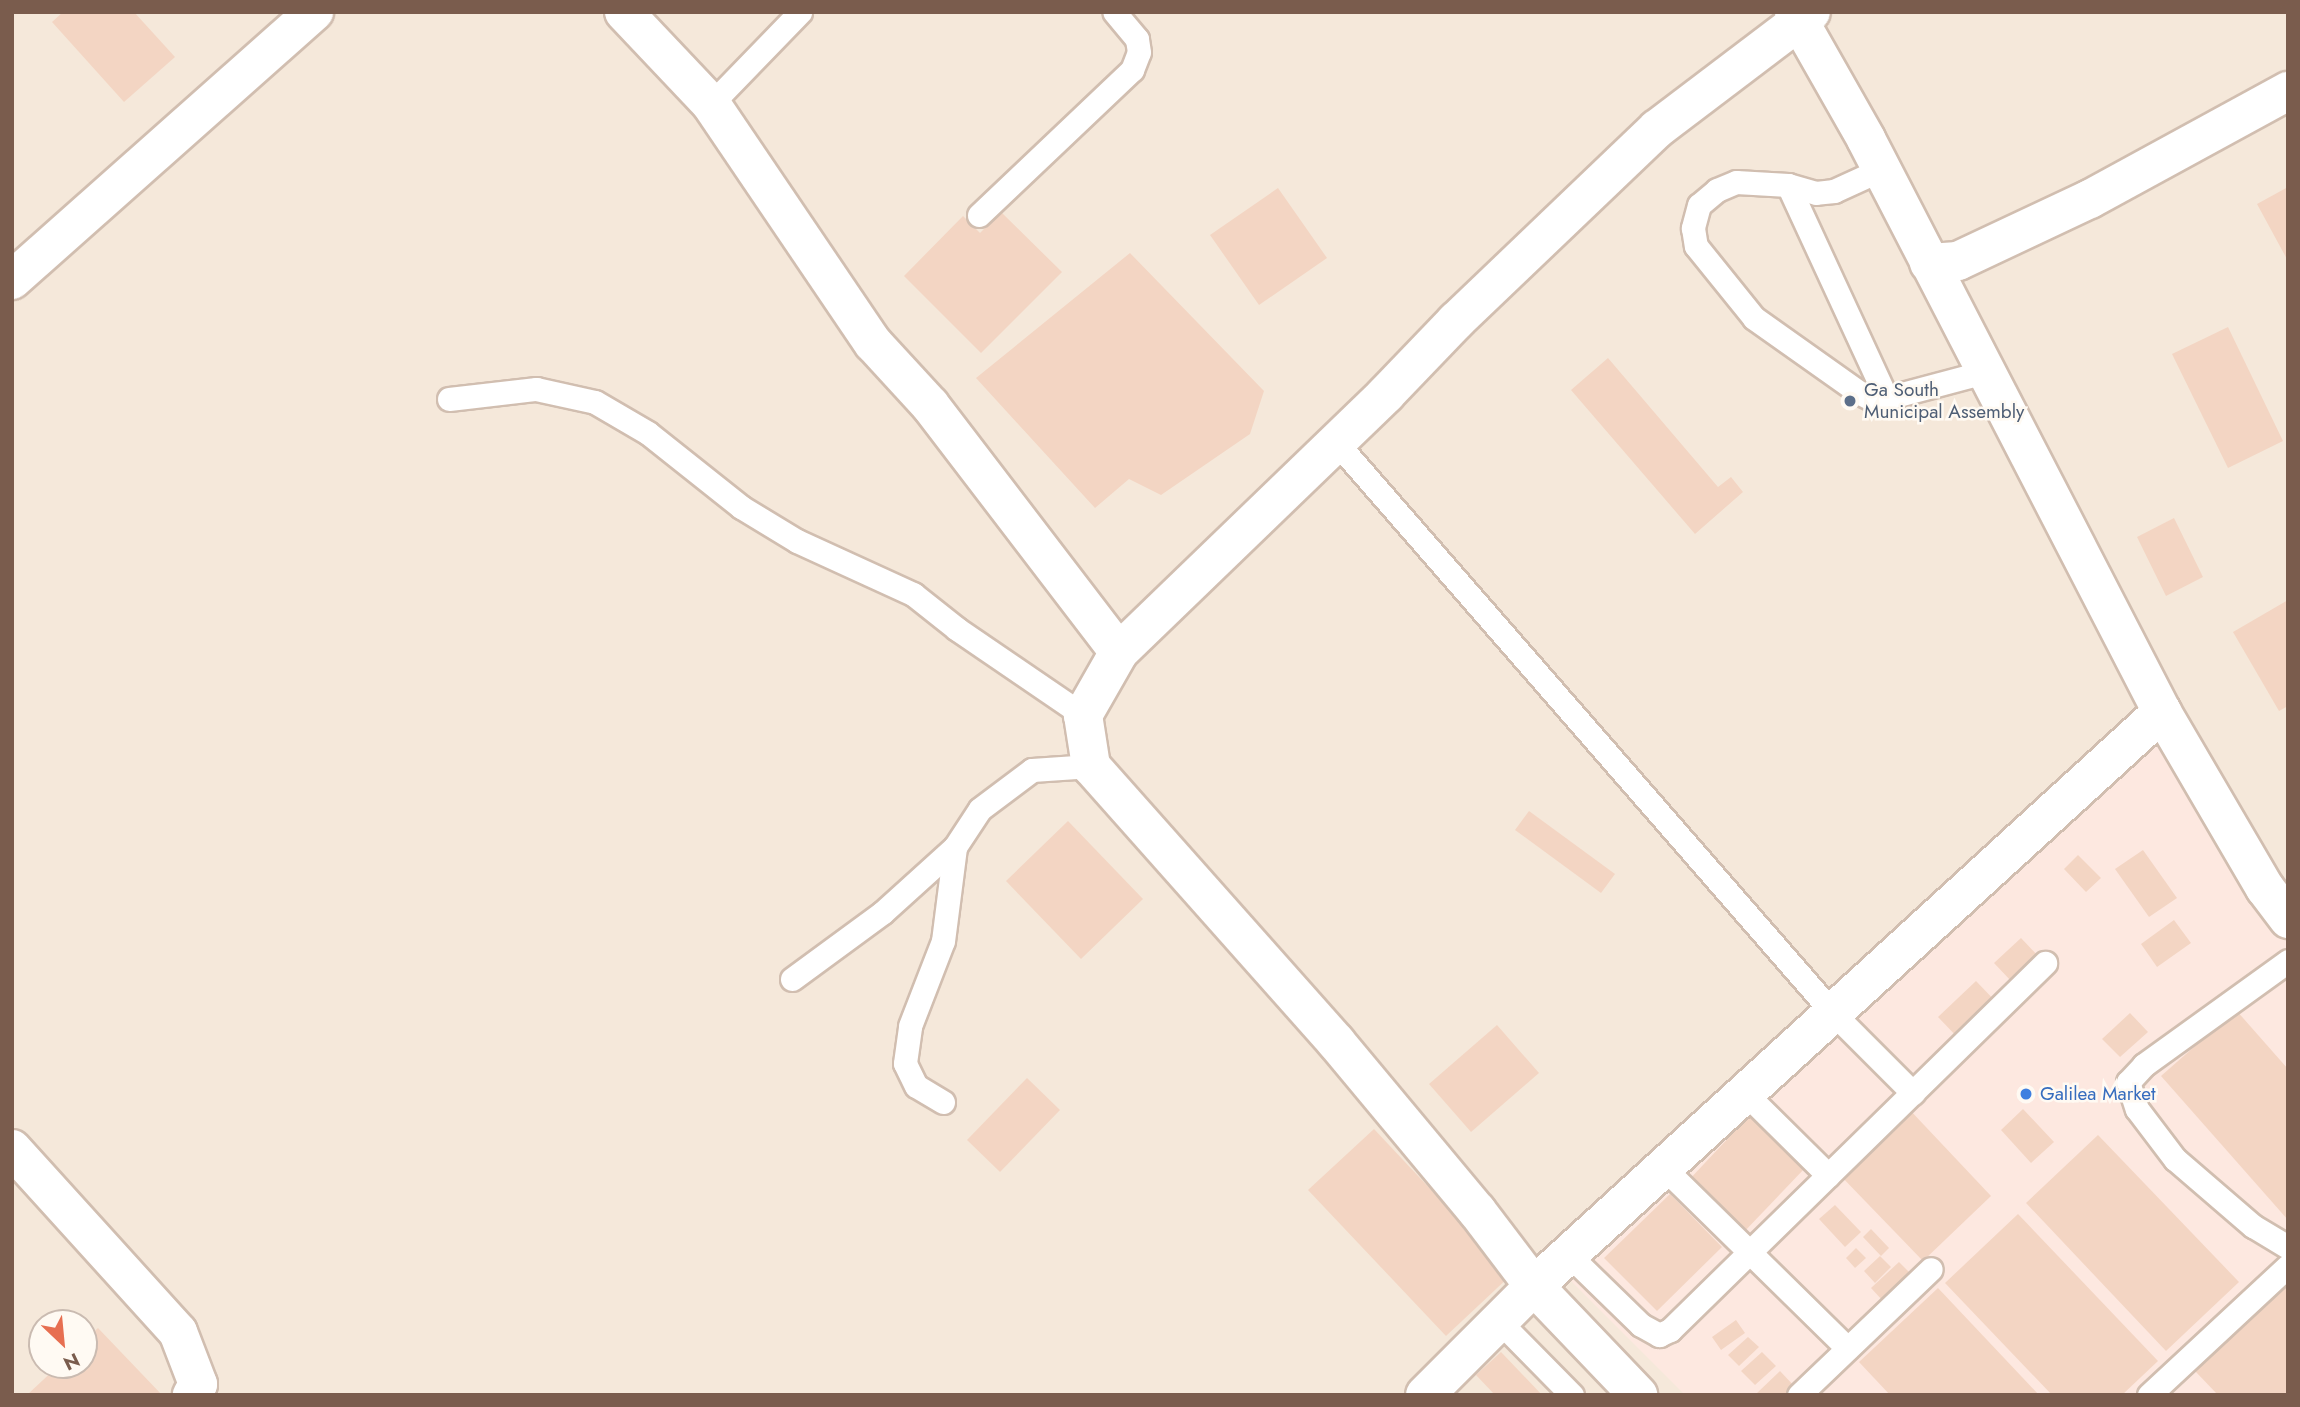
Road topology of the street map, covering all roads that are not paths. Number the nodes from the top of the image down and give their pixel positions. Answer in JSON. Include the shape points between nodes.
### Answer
{"nodes":[{"id":1,"x":314,"y":12,"type":"edge"},
{"id":2,"x":624,"y":12,"type":"edge"},
{"id":3,"x":800,"y":12,"type":"edge"},
{"id":4,"x":1114,"y":12,"type":"edge"},
{"id":5,"x":1801,"y":15,"type":"edge"},
{"id":6,"x":2288,"y":91,"type":"edge"},
{"id":7,"x":711,"y":104,"type":"junction"},
{"id":8,"x":1882,"y":169,"type":"junction"},
{"id":9,"x":1788,"y":186,"type":"junction"},
{"id":10,"x":979,"y":215,"type":"dead end"},
{"id":11,"x":1929,"y":263,"type":"junction"},
{"id":12,"x":12,"y":280,"type":"edge"},
{"id":13,"x":1985,"y":372,"type":"junction"},
{"id":14,"x":449,"y":399,"type":"dead end"},
{"id":15,"x":1887,"y":399,"type":"junction"},
{"id":16,"x":1336,"y":442,"type":"junction"},
{"id":17,"x":1119,"y":652,"type":"junction"},
{"id":18,"x":2162,"y":712,"type":"junction"},
{"id":19,"x":1083,"y":715,"type":"junction"},
{"id":20,"x":1091,"y":766,"type":"junction"},
{"id":21,"x":955,"y":847,"type":"junction"},
{"id":22,"x":2288,"y":919,"type":"edge"},
{"id":23,"x":2288,"y":961,"type":"edge"},
{"id":24,"x":2045,"y":963,"type":"dead end"},
{"id":25,"x":792,"y":979,"type":"dead end"},
{"id":26,"x":1833,"y":1013,"type":"junction"},
{"id":27,"x":1745,"y":1093,"type":"junction"},
{"id":28,"x":1913,"y":1093,"type":"junction"},
{"id":29,"x":943,"y":1102,"type":"dead end"},
{"id":30,"x":12,"y":1149,"type":"edge"},
{"id":31,"x":1664,"y":1168,"type":"junction"},
{"id":32,"x":1828,"y":1175,"type":"junction"},
{"id":33,"x":2288,"y":1247,"type":"edge"},
{"id":34,"x":1749,"y":1253,"type":"junction"},
{"id":35,"x":1569,"y":1255,"type":"junction"},
{"id":36,"x":2288,"y":1266,"type":"edge"},
{"id":37,"x":1931,"y":1269,"type":"dead end"},
{"id":38,"x":1534,"y":1286,"type":"junction"},
{"id":39,"x":1499,"y":1321,"type":"junction"},
{"id":40,"x":1847,"y":1348,"type":"junction"},
{"id":41,"x":192,"y":1395,"type":"edge"},
{"id":42,"x":1425,"y":1395,"type":"edge"},
{"id":43,"x":1572,"y":1395,"type":"edge"},
{"id":44,"x":1638,"y":1395,"type":"edge"},
{"id":45,"x":1798,"y":1395,"type":"edge"},
{"id":46,"x":2149,"y":1395,"type":"edge"}],
"edges":[{"from":1,"to":12,"type":"street"},
{"from":2,"to":7,"type":"street"},
{"from":3,"to":7,"type":"lane"},
{"from":4,"to":10,"type":"lane","via":[[1137,39],[1139,52],[1132,70]]},
{"from":5,"to":8,"type":"street"},
{"from":5,"to":16,"type":"street","via":[[1657,129]]},
{"from":6,"to":11,"type":"street","via":[[2090,199],[1958,261]]},
{"from":7,"to":17,"type":"street","via":[[873,343],[930,405]]},
{"from":8,"to":9,"type":"lane","via":[[1834,191]]},
{"from":8,"to":11,"type":"street"},
{"from":9,"to":15,"type":"lane"},
{"from":9,"to":15,"type":"lane","via":[[1736,182],[1717,190],[1699,205],[1693,228],[1696,246],[1754,318],[1860,393],[1876,401]]},
{"from":11,"to":13,"type":"street"},
{"from":13,"to":15,"type":"lane"},
{"from":13,"to":18,"type":"street"},
{"from":14,"to":19,"type":"lane","via":[[536,389],[595,402],[648,433],[741,507],[797,541],[913,594]]},
{"from":16,"to":17,"type":"street"},
{"from":16,"to":26,"type":"lane"},
{"from":17,"to":19,"type":"street"},
{"from":18,"to":22,"type":"street"},
{"from":18,"to":26,"type":"street"},
{"from":19,"to":20,"type":"street"},
{"from":20,"to":21,"type":"lane","via":[[1032,770],[980,809]]},
{"from":20,"to":38,"type":"street","via":[[1336,1042]]},
{"from":21,"to":25,"type":"lane","via":[[882,913]]},
{"from":21,"to":29,"type":"lane","via":[[943,941],[910,1026],[905,1063],[916,1086]]},
{"from":23,"to":33,"type":"lane","via":[[2144,1065],[2128,1082],[2137,1109],[2175,1159],[2253,1226]]},
{"from":24,"to":28,"type":"lane"},
{"from":26,"to":27,"type":"street"},
{"from":26,"to":28,"type":"lane"},
{"from":27,"to":31,"type":"street"},
{"from":27,"to":32,"type":"lane"},
{"from":28,"to":32,"type":"lane"},
{"from":30,"to":41,"type":"street","via":[[178,1332],[198,1384]]},
{"from":31,"to":34,"type":"lane"},
{"from":31,"to":35,"type":"street"},
{"from":32,"to":34,"type":"lane"},
{"from":34,"to":35,"type":"lane","via":[[1670,1330],[1659,1335],[1641,1325]]},
{"from":34,"to":40,"type":"lane"},
{"from":35,"to":38,"type":"street"},
{"from":36,"to":46,"type":"lane"},
{"from":37,"to":40,"type":"lane"},
{"from":38,"to":39,"type":"street"},
{"from":38,"to":44,"type":"street"},
{"from":39,"to":42,"type":"street"},
{"from":39,"to":43,"type":"lane"},
{"from":40,"to":45,"type":"lane"}]}
